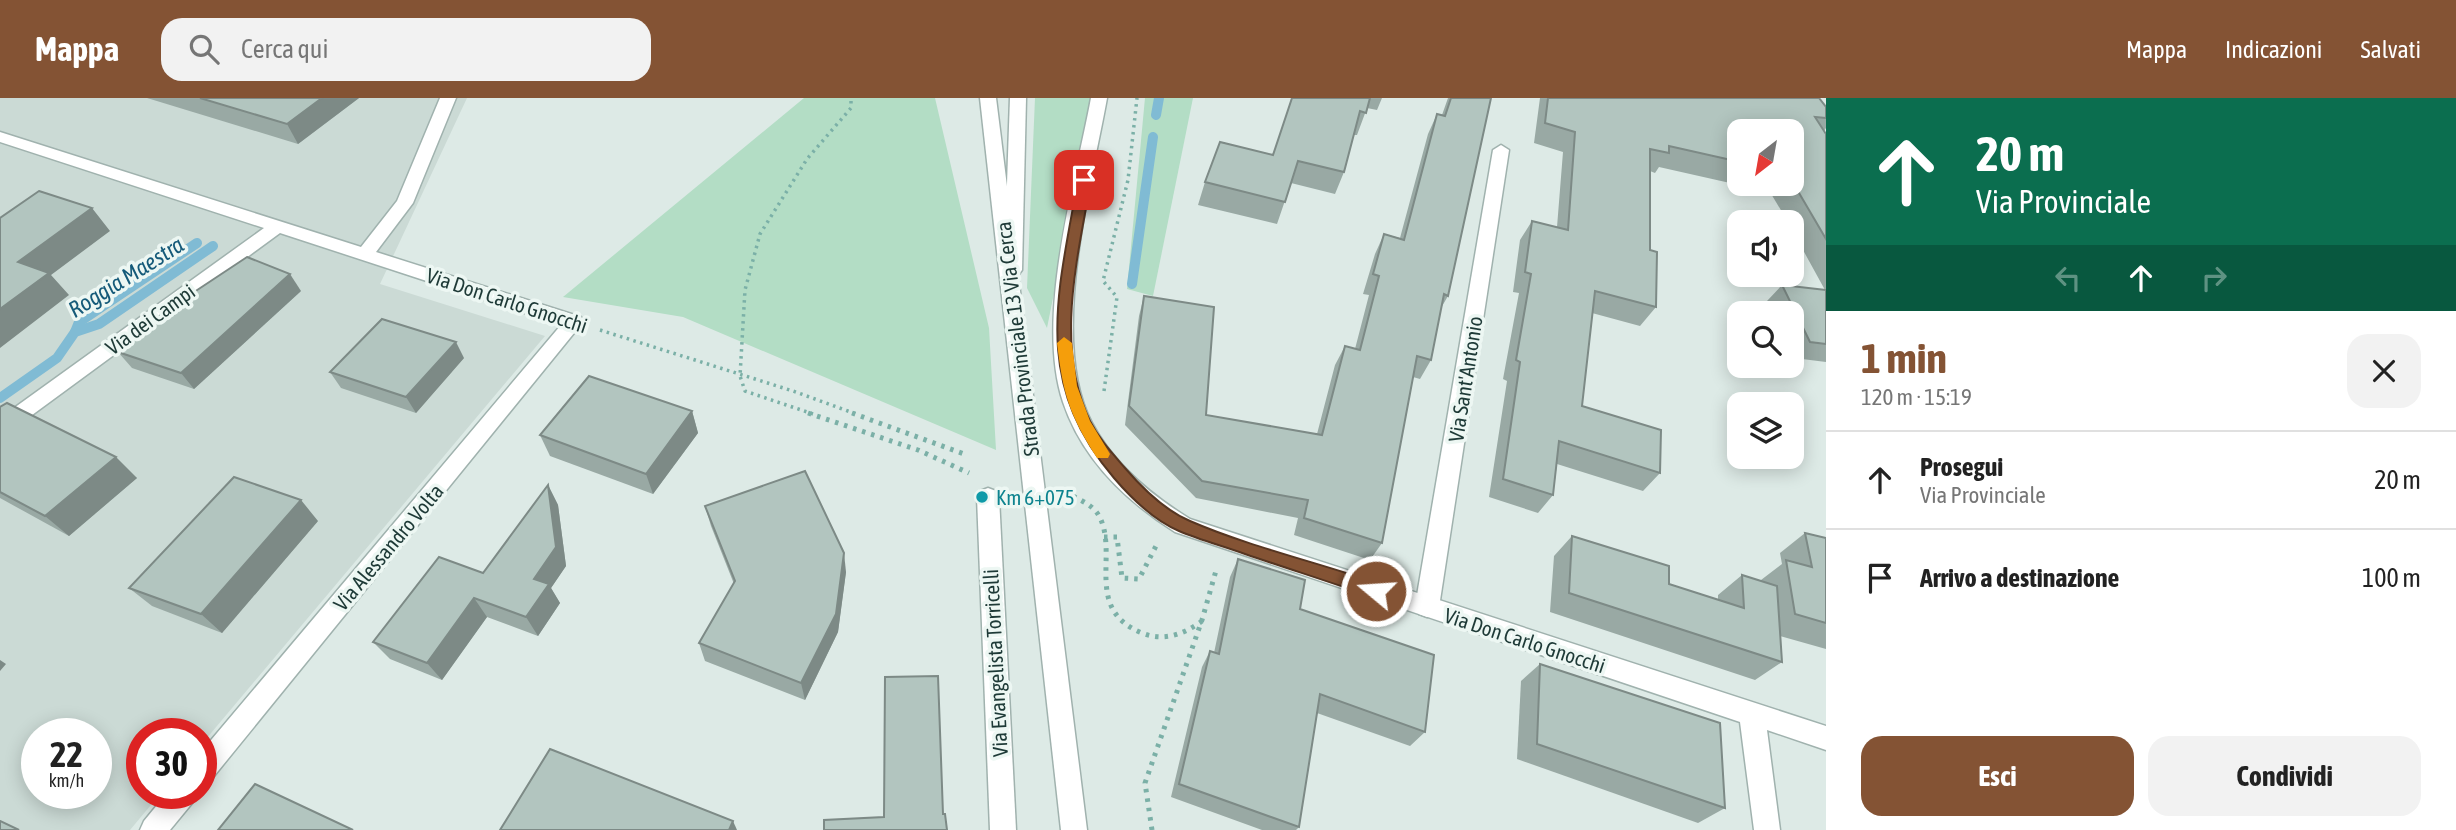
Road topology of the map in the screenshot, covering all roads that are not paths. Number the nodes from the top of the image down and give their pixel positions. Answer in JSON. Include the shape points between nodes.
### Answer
{"nodes":[{"id":1,"x":448,"y":98,"type":"edge"},
{"id":2,"x":988,"y":98,"type":"edge"},
{"id":3,"x":1018,"y":98,"type":"edge"},
{"id":4,"x":1098,"y":98,"type":"edge"},
{"id":5,"x":0,"y":136,"type":"edge"},
{"id":6,"x":1501,"y":150,"type":"dead end"},
{"id":7,"x":278,"y":226,"type":"junction"},
{"id":8,"x":365,"y":254,"type":"junction"},
{"id":9,"x":1013,"y":300,"type":"junction"},
{"id":10,"x":574,"y":322,"type":"joint"},
{"id":11,"x":21,"y":413,"type":"edge"},
{"id":12,"x":988,"y":497,"type":"road end"},
{"id":13,"x":1427,"y":607,"type":"junction"},
{"id":14,"x":1752,"y":714,"type":"junction"},
{"id":15,"x":1826,"y":738,"type":"edge"},
{"id":16,"x":217,"y":753,"type":"edge"},
{"id":17,"x":171,"y":809,"type":"edge"},
{"id":18,"x":153,"y":830,"type":"edge"},
{"id":19,"x":1003,"y":830,"type":"edge"},
{"id":20,"x":1074,"y":830,"type":"edge"},
{"id":21,"x":1767,"y":830,"type":"edge"}],
"edges":[{"from":1,"to":8,"type":"street","via":[[405,203]]},
{"from":2,"to":9,"type":"street","name":"Strada Provinciale 13 Via Cerca"},
{"from":3,"to":9,"type":"street"},
{"from":4,"to":13,"type":"street","name":"Via Don Carlo Gnocchi","via":[[1064,305],[1067,379],[1083,422],[1110,466],[1142,499],[1170,519]]},
{"from":5,"to":7,"type":"street","name":"Via Don Carlo Gnocchi"},
{"from":6,"to":13,"type":"street","name":"Via Sant'Antonio"},
{"from":7,"to":8,"type":"street","name":"Via Don Carlo Gnocchi"},
{"from":7,"to":11,"type":"street","name":"Via dei Campi"},
{"from":8,"to":10,"type":"street","name":"Via Don Carlo Gnocchi"},
{"from":9,"to":20,"type":"street","name":"Strada Provinciale 13 Via Cerca"},
{"from":10,"to":16,"type":"street","name":"Via Alessandro Volta"},
{"from":12,"to":19,"type":"street","name":"Via Evangelista Torricelli"},
{"from":13,"to":14,"type":"street","name":"Via Don Carlo Gnocchi"},
{"from":14,"to":15,"type":"street","name":"Via Don Carlo Gnocchi"},
{"from":14,"to":21,"type":"street"},
{"from":17,"to":18,"type":"street"}]}
